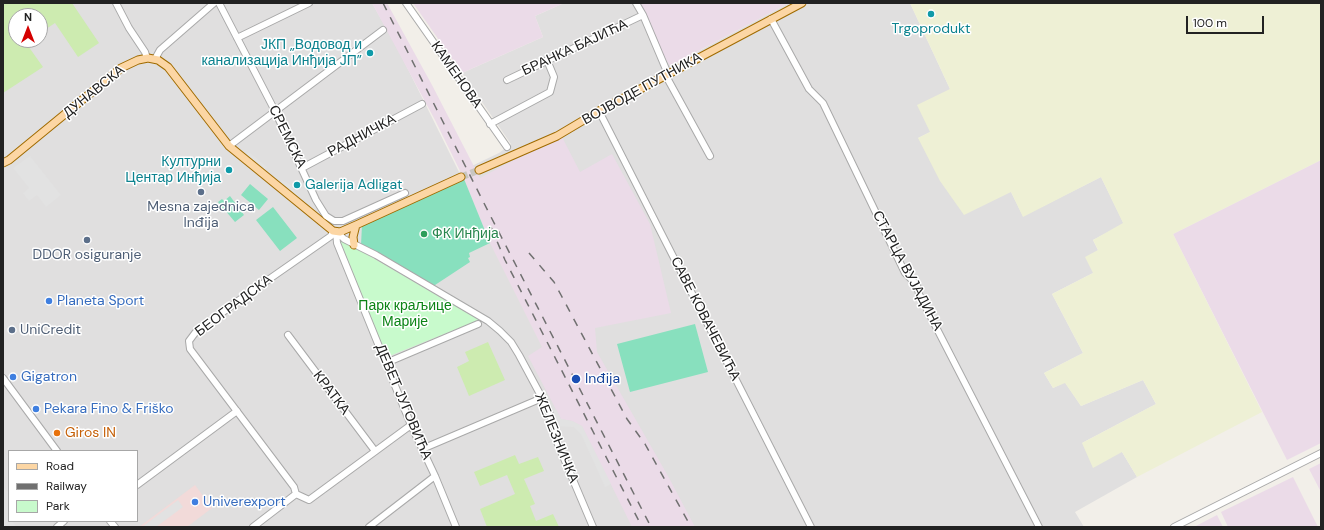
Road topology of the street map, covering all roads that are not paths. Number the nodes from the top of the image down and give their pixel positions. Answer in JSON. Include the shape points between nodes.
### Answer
{"nodes":[{"id":1,"x":116,"y":3,"type":"edge"},
{"id":2,"x":214,"y":3,"type":"edge"},
{"id":3,"x":219,"y":3,"type":"edge"},
{"id":4,"x":309,"y":3,"type":"edge"},
{"id":5,"x":406,"y":3,"type":"edge"},
{"id":6,"x":636,"y":3,"type":"edge"},
{"id":7,"x":802,"y":3,"type":"edge"},
{"id":8,"x":793,"y":5,"type":"edge"},
{"id":9,"x":643,"y":15,"type":"junction"},
{"id":10,"x":771,"y":19,"type":"junction"},
{"id":11,"x":383,"y":30,"type":"dead end"},
{"id":12,"x":237,"y":38,"type":"junction"},
{"id":13,"x":147,"y":58,"type":"junction"},
{"id":14,"x":155,"y":59,"type":"junction"},
{"id":15,"x":548,"y":60,"type":"junction"},
{"id":16,"x":667,"y":75,"type":"junction"},
{"id":17,"x":507,"y":80,"type":"dead end"},
{"id":18,"x":422,"y":104,"type":"dead end"},
{"id":19,"x":275,"y":111,"type":"junction"},
{"id":20,"x":599,"y":111,"type":"junction"},
{"id":21,"x":490,"y":124,"type":"junction"},
{"id":22,"x":229,"y":146,"type":"junction"},
{"id":23,"x":507,"y":148,"type":"dead end"},
{"id":24,"x":710,"y":156,"type":"dead end"},
{"id":25,"x":3,"y":163,"type":"edge"},
{"id":26,"x":302,"y":168,"type":"junction"},
{"id":27,"x":479,"y":170,"type":"tunnel mouth"},
{"id":28,"x":462,"y":177,"type":"tunnel mouth"},
{"id":29,"x":405,"y":193,"type":"dead end"},
{"id":30,"x":316,"y":200,"type":"junction"},
{"id":31,"x":307,"y":210,"type":"junction"},
{"id":32,"x":356,"y":225,"type":"junction"},
{"id":33,"x":336,"y":231,"type":"junction"},
{"id":34,"x":354,"y":245,"type":"junction"},
{"id":35,"x":478,"y":324,"type":"dead end"},
{"id":36,"x":288,"y":335,"type":"dead end"},
{"id":37,"x":386,"y":363,"type":"junction"},
{"id":38,"x":3,"y":378,"type":"edge"},
{"id":39,"x":542,"y":398,"type":"junction"},
{"id":40,"x":237,"y":411,"type":"junction"},
{"id":41,"x":411,"y":425,"type":"junction"},
{"id":42,"x":422,"y":449,"type":"junction"},
{"id":43,"x":56,"y":450,"type":"edge"},
{"id":44,"x":375,"y":451,"type":"junction"},
{"id":45,"x":1321,"y":453,"type":"edge"},
{"id":46,"x":435,"y":476,"type":"junction"},
{"id":47,"x":138,"y":484,"type":"edge"},
{"id":48,"x":296,"y":494,"type":"junction"},
{"id":49,"x":256,"y":526,"type":"edge"},
{"id":50,"x":370,"y":527,"type":"edge"},
{"id":51,"x":456,"y":527,"type":"edge"},
{"id":52,"x":592,"y":527,"type":"edge"},
{"id":53,"x":811,"y":527,"type":"edge"},
{"id":54,"x":1039,"y":527,"type":"edge"},
{"id":55,"x":1174,"y":527,"type":"edge"}],
"edges":[{"from":1,"to":13,"type":"street"},
{"from":2,"to":14,"type":"street","via":[[160,50]]},
{"from":3,"to":12,"type":"street","name":"СРЕМСКА"},
{"from":4,"to":12,"type":"street"},
{"from":5,"to":21,"type":"street","name":"КАМЕНОВА"},
{"from":6,"to":9,"type":"street"},
{"from":7,"to":8,"type":"main road","name":"ВОЈВОДЕ ПУТНИКА"},
{"from":8,"to":10,"type":"main road","name":"ВОЈВОДЕ ПУТНИКА"},
{"from":9,"to":15,"type":"street","name":"БРАНКА БАЈИЋА"},
{"from":9,"to":16,"type":"street"},
{"from":10,"to":16,"type":"main road","name":"ВОЈВОДЕ ПУТНИКА"},
{"from":10,"to":54,"type":"street","name":"СТАРЦА ВУЈАДИНА","via":[[808,88],[823,103],[905,273],[917,285],[919,294]]},
{"from":11,"to":19,"type":"street"},
{"from":12,"to":19,"type":"street","name":"СРЕМСКА"},
{"from":13,"to":14,"type":"main road","name":"ДУНАВСКА"},
{"from":13,"to":25,"type":"main road","name":"ДУНАВСКА","via":[[121,68]]},
{"from":14,"to":22,"type":"main road","name":"ДУНАВСКА","via":[[168,67]]},
{"from":15,"to":17,"type":"street","name":"БРАНКА БАЈИЋА"},
{"from":15,"to":21,"type":"street","via":[[554,77],[550,92]]},
{"from":16,"to":20,"type":"main road","name":"ВОЈВОДЕ ПУТНИКА"},
{"from":16,"to":24,"type":"street"},
{"from":18,"to":26,"type":"street","name":"РАДНИЧКА"},
{"from":19,"to":22,"type":"street"},
{"from":19,"to":26,"type":"street","name":"СРЕМСКА"},
{"from":20,"to":27,"type":"main road","name":"ВОЈВОДЕ ПУТНИКА","via":[[557,136]]},
{"from":20,"to":53,"type":"street","name":"САВЕ КОВАЧЕВИЋА"},
{"from":21,"to":23,"type":"street","name":"КАМЕНОВА"},
{"from":22,"to":31,"type":"main road","name":"ЖЕЛЕЗНИЧКА"},
{"from":26,"to":30,"type":"street","name":"СРЕМСКА"},
{"from":28,"to":32,"type":"main road"},
{"from":29,"to":30,"type":"street","name":"СРЕМСКА","via":[[338,222],[326,216]]},
{"from":30,"to":31,"type":"street"},
{"from":31,"to":33,"type":"main road","name":"ЖЕЛЕЗНИЧКА"},
{"from":32,"to":33,"type":"main road"},
{"from":32,"to":34,"type":"main road"},
{"from":33,"to":34,"type":"street","name":"ЖЕЛЕЗНИЧКА"},
{"from":33,"to":37,"type":"street","name":"ДЕВЕТ ЈУГОВИЋА","via":[[337,243]]},
{"from":33,"to":40,"type":"street","name":"БЕОГРАДСКА","via":[[234,303],[195,333],[190,341],[190,350]]},
{"from":34,"to":39,"type":"street","name":"ЖЕЛЕЗНИЧКА","via":[[383,259],[488,321],[511,342]]},
{"from":35,"to":37,"type":"street"},
{"from":36,"to":44,"type":"street","name":"КРАТКА"},
{"from":37,"to":41,"type":"street","name":"ДЕВЕТ ЈУГОВИЋА"},
{"from":38,"to":43,"type":"street"},
{"from":39,"to":42,"type":"street"},
{"from":39,"to":52,"type":"street","name":"ЖЕЛЕЗНИЧКА"},
{"from":40,"to":47,"type":"street"},
{"from":40,"to":48,"type":"street","name":"БЕОГРАДСКА","via":[[294,487]]},
{"from":41,"to":42,"type":"street","name":"ДЕВЕТ ЈУГОВИЋА"},
{"from":41,"to":44,"type":"street"},
{"from":42,"to":46,"type":"street","name":"ДЕВЕТ ЈУГОВИЋА"},
{"from":44,"to":48,"type":"street","via":[[309,500]]},
{"from":45,"to":55,"type":"street"},
{"from":46,"to":50,"type":"street"},
{"from":46,"to":51,"type":"street","name":"ДЕВЕТ ЈУГОВИЋА"},
{"from":48,"to":49,"type":"street"}]}
